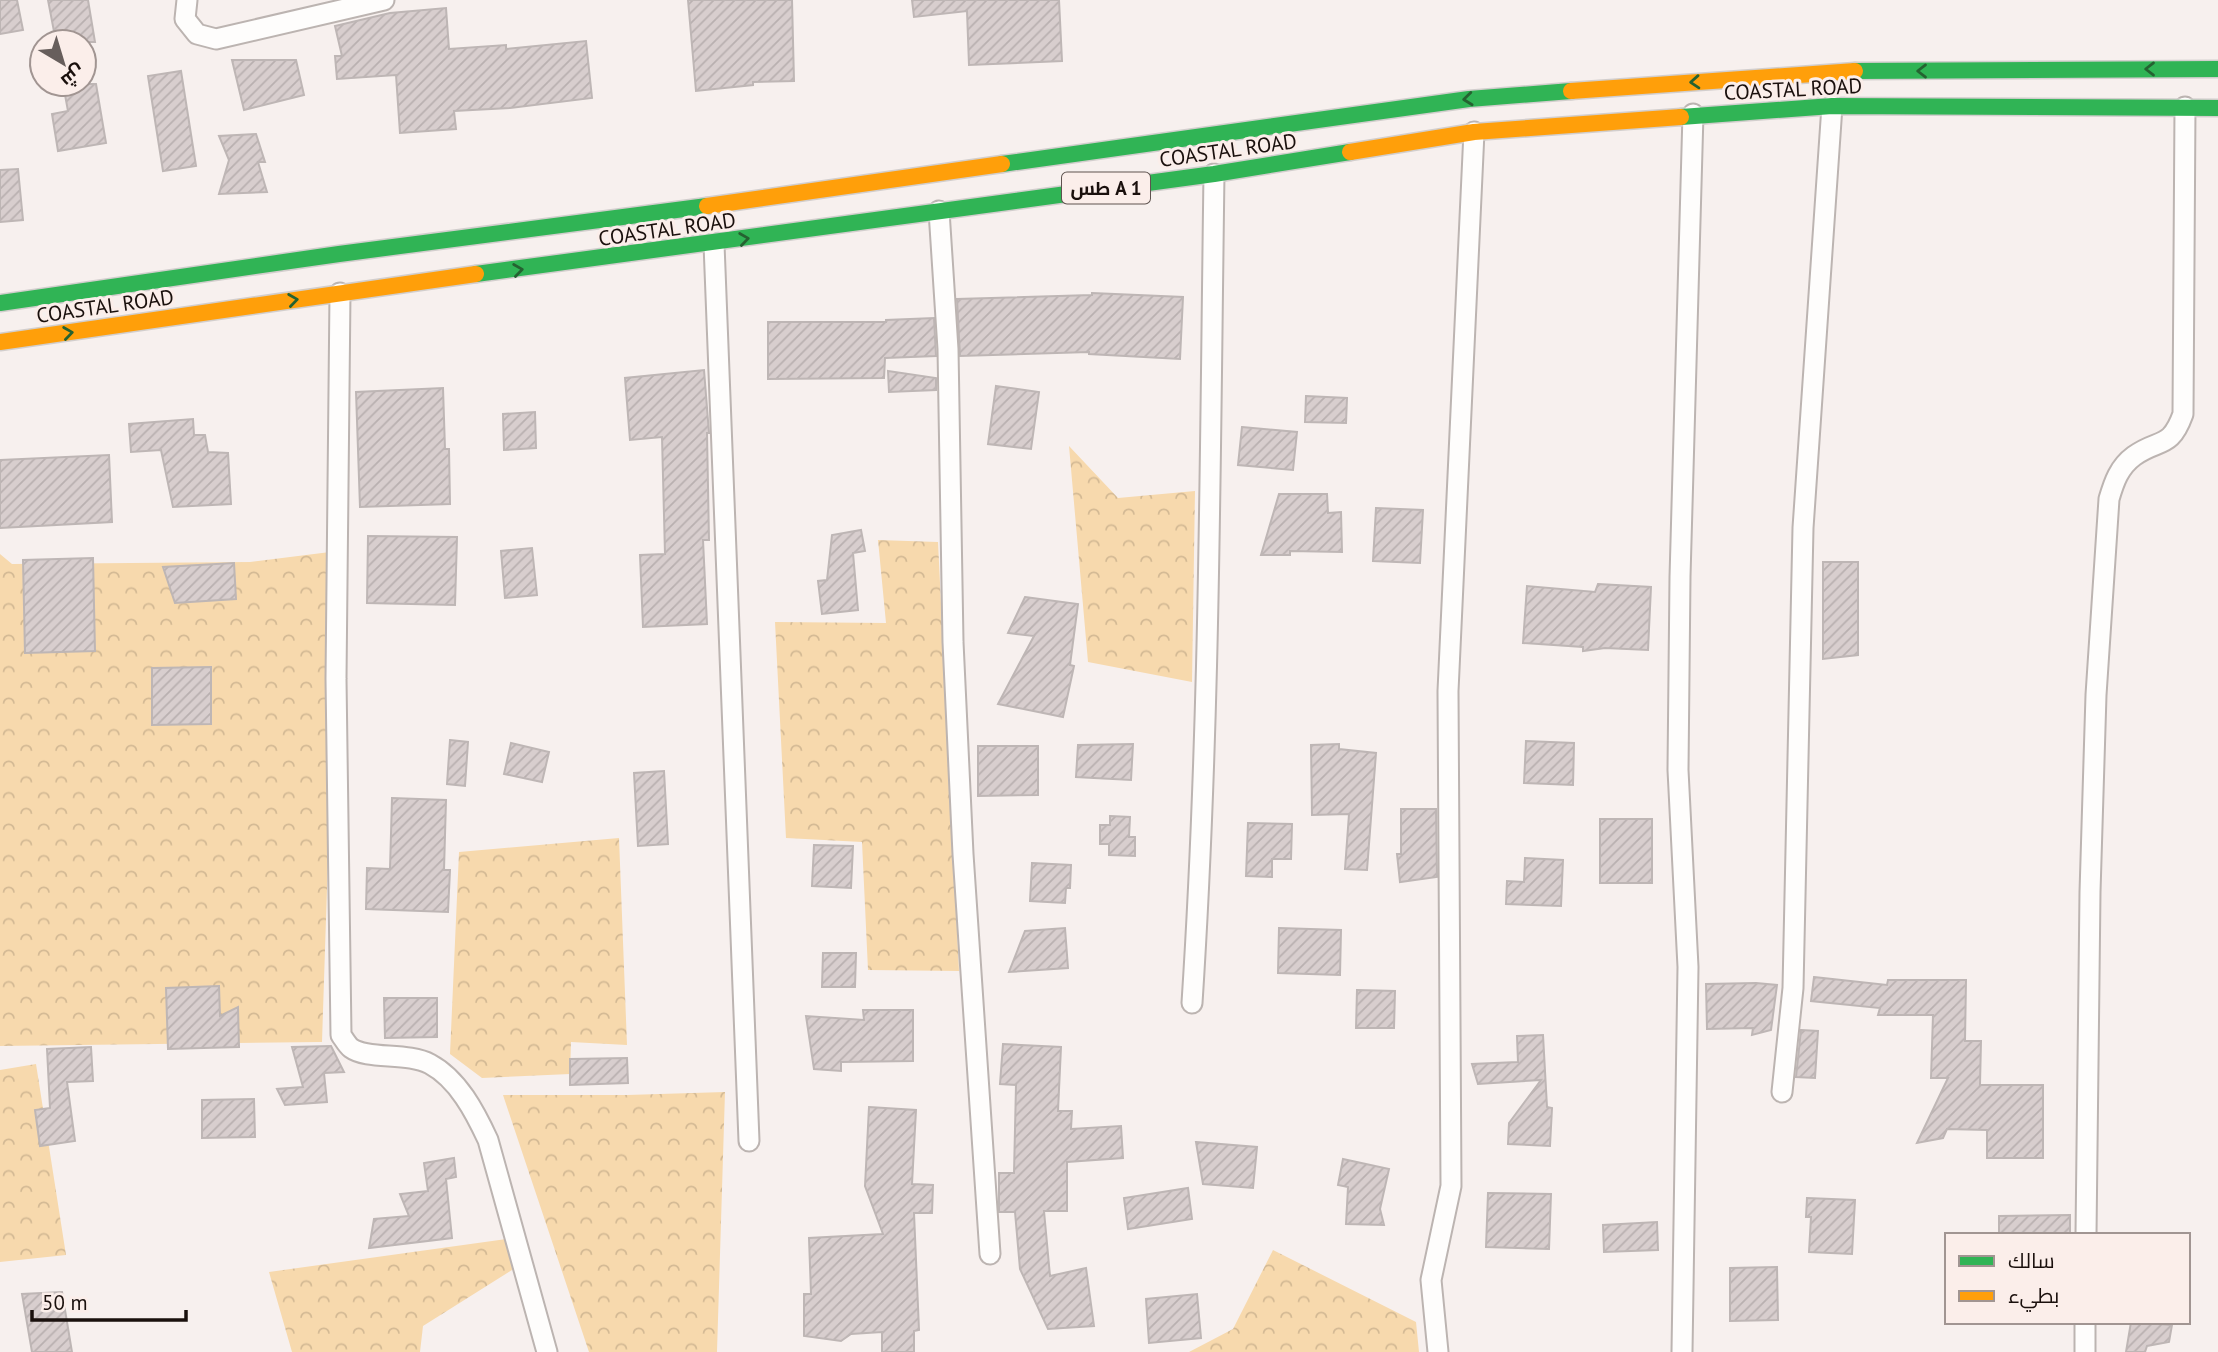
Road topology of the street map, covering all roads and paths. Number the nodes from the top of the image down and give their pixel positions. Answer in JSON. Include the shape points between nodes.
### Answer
{"nodes":[{"id":1,"x":187,"y":0,"type":"edge"},
{"id":2,"x":384,"y":0,"type":"edge"},
{"id":3,"x":2218,"y":69,"type":"edge"},
{"id":4,"x":1832,"y":106,"type":"junction"},
{"id":5,"x":2185,"y":107,"type":"junction"},
{"id":6,"x":2218,"y":108,"type":"edge"},
{"id":7,"x":1693,"y":114,"type":"junction"},
{"id":8,"x":1474,"y":132,"type":"junction"},
{"id":9,"x":1213,"y":174,"type":"junction"},
{"id":10,"x":939,"y":211,"type":"junction"},
{"id":11,"x":715,"y":244,"type":"junction"},
{"id":12,"x":340,"y":293,"type":"junction"},
{"id":13,"x":0,"y":303,"type":"edge"},
{"id":14,"x":0,"y":342,"type":"edge"},
{"id":15,"x":1192,"y":1003,"type":"dead end"},
{"id":16,"x":1782,"y":1092,"type":"dead end"},
{"id":17,"x":749,"y":1141,"type":"dead end"},
{"id":18,"x":2087,"y":1233,"type":"edge"},
{"id":19,"x":990,"y":1254,"type":"dead end"},
{"id":20,"x":2085,"y":1324,"type":"edge"},
{"id":21,"x":547,"y":1352,"type":"edge"},
{"id":22,"x":1438,"y":1352,"type":"edge"},
{"id":23,"x":1682,"y":1352,"type":"edge"},
{"id":24,"x":2085,"y":1352,"type":"edge"}],
"edges":[{"from":1,"to":2,"type":"street","via":[[185,19],[197,34],[216,39]]},
{"from":3,"to":13,"type":"highway","name":"COASTAL ROAD","number":"طس A 1","one_way":true,"via":[[1845,71],[1469,99]]},
{"from":4,"to":5,"type":"highway","name":"COASTAL ROAD","number":"طس A 1"},
{"from":4,"to":7,"type":"highway","name":"COASTAL ROAD","number":"طس A 1"},
{"from":4,"to":16,"type":"street","via":[[1803,528],[1793,988]]},
{"from":5,"to":6,"type":"highway","name":"COASTAL ROAD","number":"طس A 1"},
{"from":5,"to":18,"type":"street","via":[[2183,414],[2169,440],[2134,456],[2116,475],[2109,499],[2096,695],[2090,892]]},
{"from":7,"to":8,"type":"highway","name":"COASTAL ROAD","number":"طس A 1"},
{"from":7,"to":23,"type":"street","via":[[1678,758],[1688,967]]},
{"from":8,"to":9,"type":"highway","name":"COASTAL ROAD","number":"طس A 1"},
{"from":8,"to":22,"type":"street","via":[[1448,691],[1451,1186],[1431,1280]]},
{"from":9,"to":10,"type":"highway","name":"COASTAL ROAD","number":"طس A 1"},
{"from":9,"to":15,"type":"street","via":[[1206,704]]},
{"from":11,"to":10,"type":"highway","name":"COASTAL ROAD","number":"طس A 1","one_way":true},
{"from":10,"to":19,"type":"street","via":[[948,349],[953,642]]},
{"from":12,"to":11,"type":"highway","name":"COASTAL ROAD","number":"طس A 1","one_way":true},
{"from":11,"to":17,"type":"street"},
{"from":14,"to":12,"type":"highway","name":"COASTAL ROAD","number":"طس A 1","one_way":true},
{"from":12,"to":21,"type":"street","via":[[336,679],[341,1035],[360,1053],[429,1063],[461,1093],[477,1117],[488,1140]]},
{"from":20,"to":24,"type":"street"}]}
